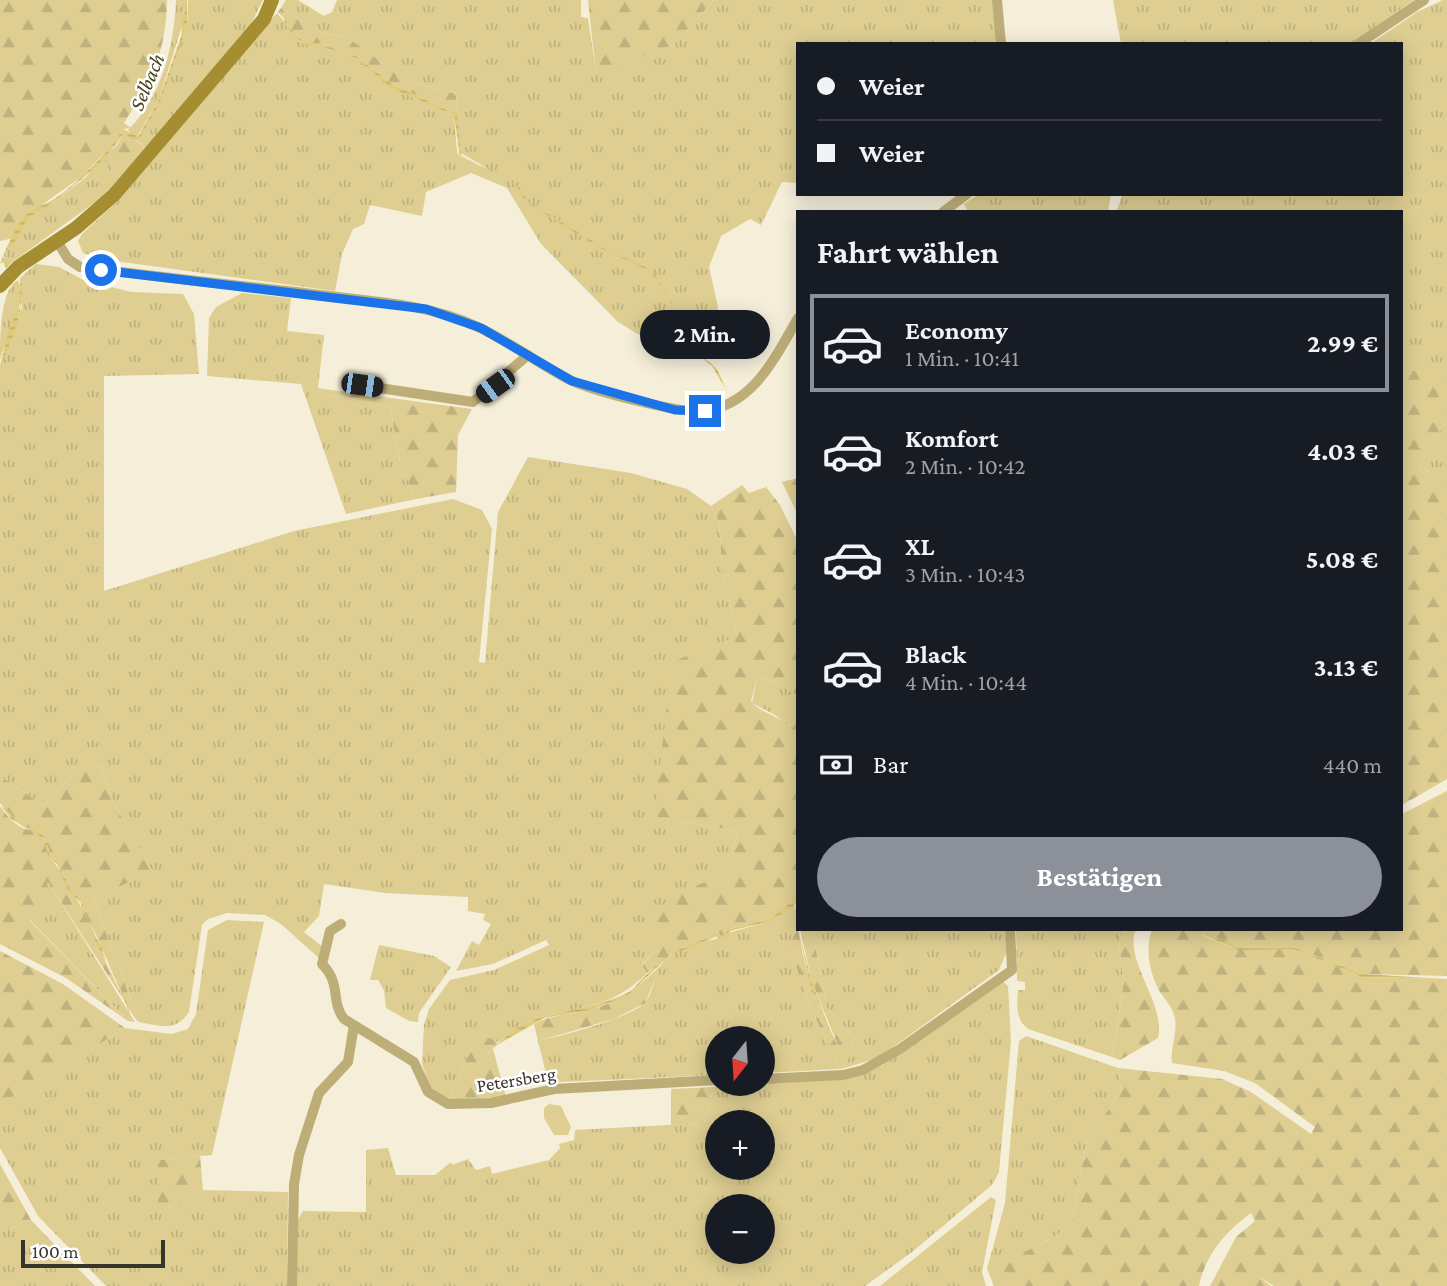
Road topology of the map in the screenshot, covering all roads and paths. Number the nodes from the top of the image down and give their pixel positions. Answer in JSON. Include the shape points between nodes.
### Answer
{"nodes":[{"id":1,"x":997,"y":0,"type":"edge"},
{"id":2,"x":1424,"y":0,"type":"edge"},
{"id":3,"x":274,"y":2,"type":"edge"},
{"id":4,"x":1001,"y":42,"type":"edge"},
{"id":5,"x":1362,"y":42,"type":"edge"},
{"id":6,"x":964,"y":196,"type":"edge"},
{"id":7,"x":946,"y":210,"type":"edge"},
{"id":8,"x":57,"y":241,"type":"junction"},
{"id":9,"x":0,"y":286,"type":"edge"},
{"id":10,"x":796,"y":321,"type":"edge"},
{"id":11,"x":528,"y":355,"type":"junction"},
{"id":12,"x":346,"y":383,"type":"dead end"},
{"id":13,"x":341,"y":924,"type":"dead end"},
{"id":14,"x":1010,"y":931,"type":"edge"},
{"id":15,"x":354,"y":1025,"type":"junction"},
{"id":16,"x":775,"y":1078,"type":"edge"},
{"id":17,"x":705,"y":1081,"type":"edge"},
{"id":18,"x":292,"y":1286,"type":"edge"}],
"edges":[{"from":1,"to":4,"type":"street"},
{"from":2,"to":5,"type":"street"},
{"from":3,"to":8,"type":"street","via":[[114,195]]},
{"from":6,"to":7,"type":"street"},
{"from":8,"to":9,"type":"street","via":[[18,267]]},
{"from":8,"to":11,"type":"street","via":[[68,259],[80,267],[426,309],[481,328]]},
{"from":10,"to":11,"type":"street","via":[[749,392],[705,411],[675,410],[572,381]]},
{"from":11,"to":12,"type":"street","via":[[473,402]]},
{"from":13,"to":15,"type":"street","name":"Petersberg","via":[[330,931],[322,964],[336,984],[338,1012]]},
{"from":14,"to":16,"type":"street","via":[[1012,970],[900,1049],[863,1070],[843,1075]]},
{"from":15,"to":17,"type":"street","name":"Petersberg","via":[[414,1062],[428,1092],[448,1104],[491,1103],[554,1089]]},
{"from":15,"to":18,"type":"street","via":[[348,1062],[319,1093],[299,1154],[293,1194]]}]}
